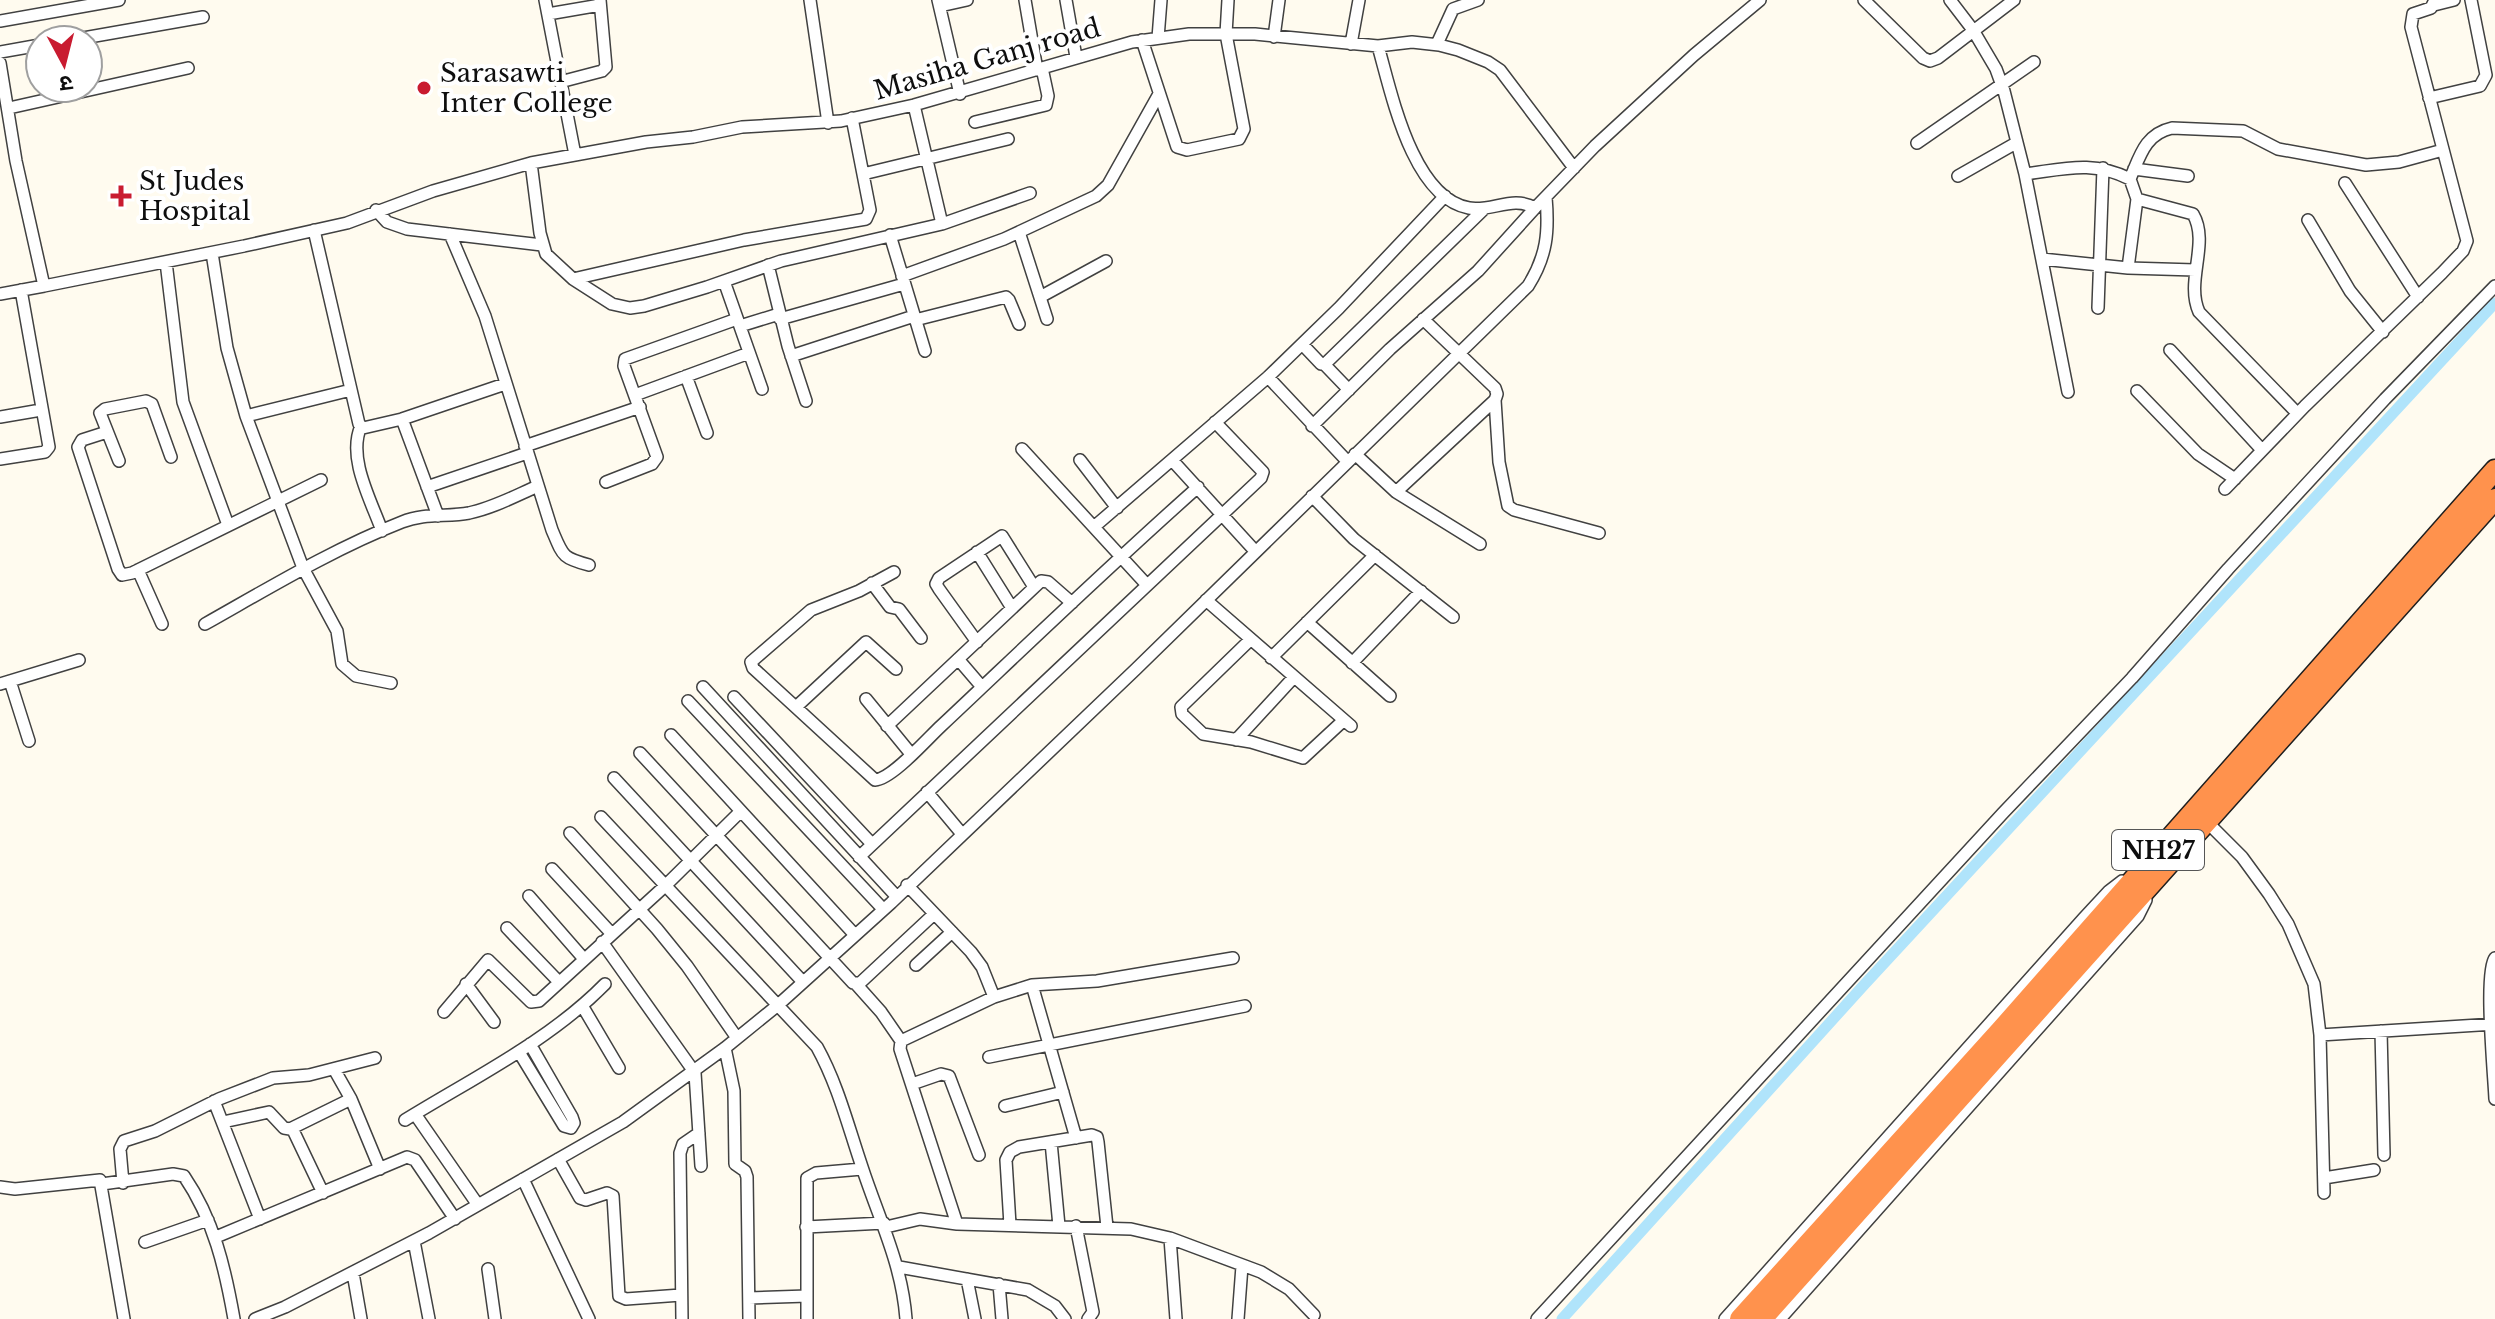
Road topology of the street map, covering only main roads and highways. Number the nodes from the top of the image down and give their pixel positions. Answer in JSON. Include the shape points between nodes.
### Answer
{"nodes":[{"id":1,"x":2495,"y":470,"type":"edge"},
{"id":2,"x":2495,"y":499,"type":"edge"},
{"id":3,"x":2321,"y":680,"type":"junction"},
{"id":4,"x":2149,"y":873,"type":"junction"},
{"id":5,"x":2007,"y":1035,"type":"junction"},
{"id":6,"x":1740,"y":1319,"type":"edge"},
{"id":7,"x":1762,"y":1319,"type":"edge"}],
"edges":[{"from":1,"to":3,"type":"highway","number":"NH27","via":[[2347,638]]},
{"from":2,"to":3,"type":"highway","number":"NH27","via":[[2352,658]]},
{"from":3,"to":4,"type":"highway","number":"NH27"},
{"from":3,"to":4,"type":"highway","number":"NH27","via":[[2207,822]]},
{"from":4,"to":5,"type":"highway","number":"NH27"},
{"from":5,"to":6,"type":"highway","number":"NH27"},
{"from":5,"to":7,"type":"highway","number":"NH27"}]}
